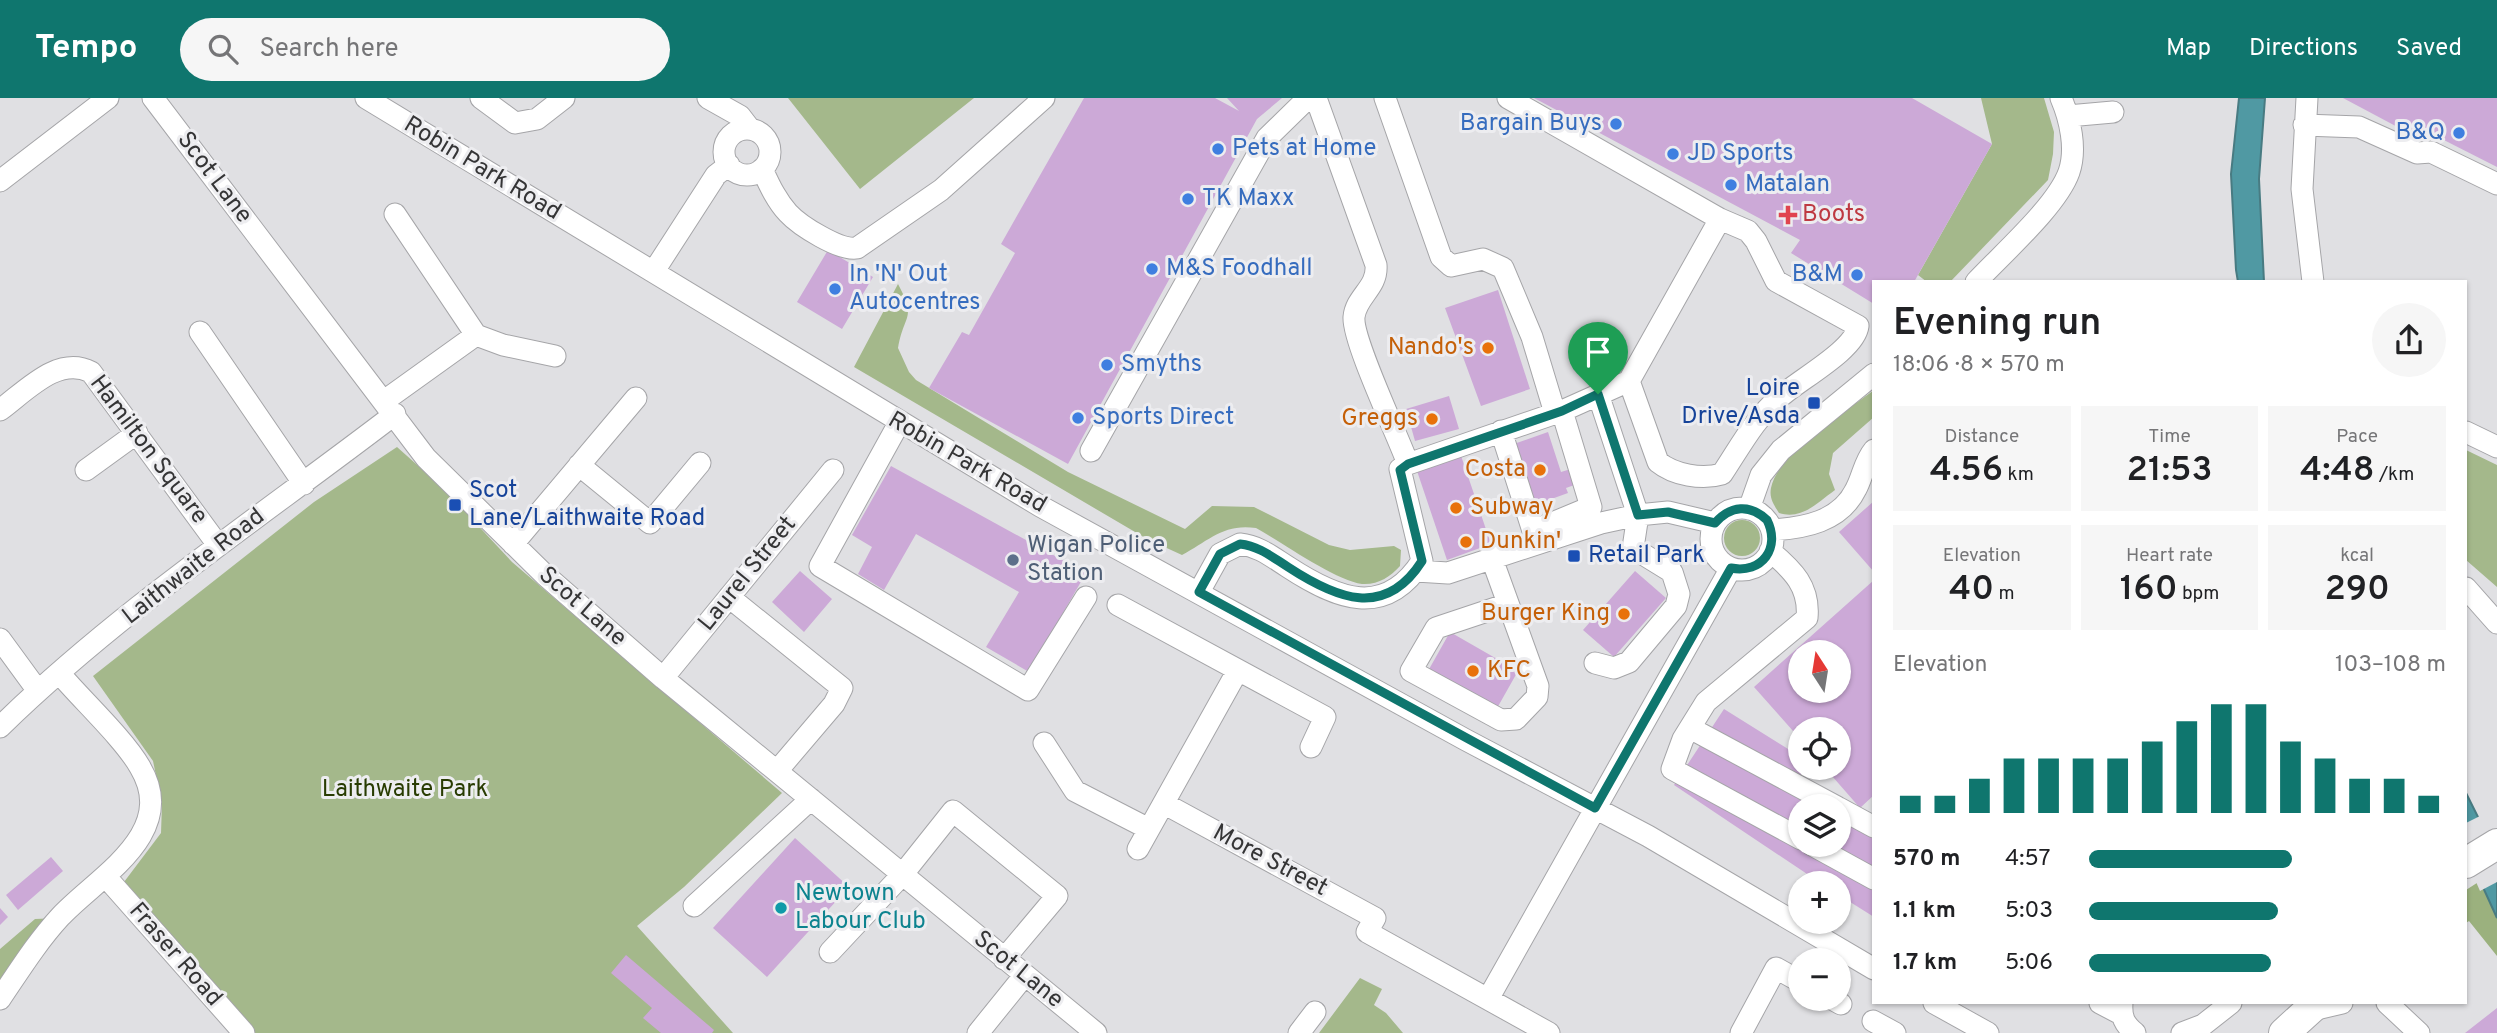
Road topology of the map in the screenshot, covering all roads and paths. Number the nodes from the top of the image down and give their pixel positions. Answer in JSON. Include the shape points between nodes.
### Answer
{"nodes":[{"id":1,"x":108,"y":98,"type":"edge"},
{"id":2,"x":153,"y":98,"type":"edge"},
{"id":3,"x":366,"y":98,"type":"edge"},
{"id":4,"x":481,"y":98,"type":"edge"},
{"id":5,"x":564,"y":98,"type":"edge"},
{"id":6,"x":708,"y":98,"type":"edge"},
{"id":7,"x":1044,"y":98,"type":"edge"},
{"id":8,"x":1308,"y":98,"type":"edge"},
{"id":9,"x":1316,"y":98,"type":"edge"},
{"id":10,"x":1385,"y":98,"type":"edge"},
{"id":11,"x":1508,"y":98,"type":"edge"},
{"id":12,"x":2307,"y":98,"type":"edge"},
{"id":13,"x":2065,"y":107,"type":"edge"},
{"id":14,"x":2113,"y":112,"type":"dead end"},
{"id":15,"x":2304,"y":125,"type":"junction"},
{"id":16,"x":750,"y":129,"type":"junction"},
{"id":17,"x":729,"y":165,"type":"junction"},
{"id":18,"x":762,"y":169,"type":"junction"},
{"id":19,"x":0,"y":181,"type":"edge"},
{"id":20,"x":2497,"y":184,"type":"edge"},
{"id":21,"x":395,"y":214,"type":"dead end"},
{"id":22,"x":1720,"y":219,"type":"junction"},
{"id":23,"x":654,"y":271,"type":"junction"},
{"id":24,"x":1978,"y":280,"type":"edge"},
{"id":25,"x":2314,"y":280,"type":"edge"},
{"id":26,"x":200,"y":332,"type":"dead end"},
{"id":27,"x":476,"y":335,"type":"junction"},
{"id":28,"x":555,"y":356,"type":"dead end"},
{"id":29,"x":1872,"y":376,"type":"edge"},
{"id":30,"x":1629,"y":381,"type":"junction"},
{"id":31,"x":1598,"y":394,"type":"junction"},
{"id":32,"x":636,"y":398,"type":"dead end"},
{"id":33,"x":390,"y":408,"type":"junction"},
{"id":34,"x":0,"y":410,"type":"edge"},
{"id":35,"x":1558,"y":412,"type":"junction"},
{"id":36,"x":899,"y":423,"type":"junction"},
{"id":37,"x":1501,"y":431,"type":"junction"},
{"id":38,"x":137,"y":432,"type":"junction"},
{"id":39,"x":2467,"y":432,"type":"edge"},
{"id":40,"x":2497,"y":447,"type":"edge"},
{"id":41,"x":1091,"y":451,"type":"dead end"},
{"id":42,"x":1872,"y":454,"type":"edge"},
{"id":43,"x":700,"y":463,"type":"dead end"},
{"id":44,"x":1408,"y":464,"type":"junction"},
{"id":45,"x":579,"y":465,"type":"junction"},
{"id":46,"x":86,"y":470,"type":"dead end"},
{"id":47,"x":833,"y":470,"type":"dead end"},
{"id":48,"x":304,"y":484,"type":"junction"},
{"id":49,"x":1749,"y":509,"type":"junction"},
{"id":50,"x":1638,"y":515,"type":"junction"},
{"id":51,"x":1715,"y":523,"type":"junction"},
{"id":52,"x":1771,"y":541,"type":"junction"},
{"id":53,"x":513,"y":544,"type":"junction"},
{"id":54,"x":218,"y":545,"type":"junction"},
{"id":55,"x":1492,"y":559,"type":"junction"},
{"id":56,"x":1731,"y":568,"type":"junction"},
{"id":57,"x":1416,"y":571,"type":"junction"},
{"id":58,"x":2467,"y":589,"type":"edge"},
{"id":59,"x":1199,"y":592,"type":"junction"},
{"id":60,"x":729,"y":597,"type":"junction"},
{"id":61,"x":1086,"y":597,"type":"dead end"},
{"id":62,"x":1508,"y":604,"type":"junction"},
{"id":63,"x":1118,"y":605,"type":"dead end"},
{"id":64,"x":2497,"y":623,"type":"edge"},
{"id":65,"x":0,"y":639,"type":"edge"},
{"id":66,"x":1595,"y":663,"type":"dead end"},
{"id":67,"x":1238,"y":670,"type":"junction"},
{"id":68,"x":60,"y":674,"type":"junction"},
{"id":69,"x":663,"y":678,"type":"junction"},
{"id":70,"x":38,"y":691,"type":"junction"},
{"id":71,"x":0,"y":727,"type":"edge"},
{"id":72,"x":1690,"y":728,"type":"junction"},
{"id":73,"x":1044,"y":743,"type":"dead end"},
{"id":74,"x":1311,"y":747,"type":"dead end"},
{"id":75,"x":777,"y":771,"type":"junction"},
{"id":76,"x":1814,"y":794,"type":"edge"},
{"id":77,"x":811,"y":799,"type":"junction"},
{"id":78,"x":1165,"y":804,"type":"junction"},
{"id":79,"x":1595,"y":808,"type":"junction"},
{"id":80,"x":1851,"y":814,"type":"edge"},
{"id":81,"x":1872,"y":826,"type":"edge"},
{"id":82,"x":1147,"y":828,"type":"junction"},
{"id":83,"x":1788,"y":832,"type":"edge"},
{"id":84,"x":2497,"y":844,"type":"edge"},
{"id":85,"x":1138,"y":849,"type":"dead end"},
{"id":86,"x":1834,"y":857,"type":"edge"},
{"id":87,"x":2467,"y":862,"type":"edge"},
{"id":88,"x":901,"y":875,"type":"junction"},
{"id":89,"x":106,"y":877,"type":"junction"},
{"id":90,"x":1872,"y":878,"type":"edge"},
{"id":91,"x":694,"y":906,"type":"dead end"},
{"id":92,"x":830,"y":953,"type":"dead end"},
{"id":93,"x":1004,"y":959,"type":"junction"},
{"id":94,"x":1872,"y":968,"type":"edge"},
{"id":95,"x":1788,"y":975,"type":"edge"},
{"id":96,"x":1024,"y":976,"type":"junction"},
{"id":97,"x":0,"y":999,"type":"edge"},
{"id":98,"x":1488,"y":999,"type":"junction"},
{"id":99,"x":1936,"y":1004,"type":"edge"},
{"id":100,"x":2230,"y":1004,"type":"edge"},
{"id":101,"x":2334,"y":1004,"type":"edge"},
{"id":102,"x":2388,"y":1004,"type":"edge"},
{"id":103,"x":2312,"y":1007,"type":"edge"},
{"id":104,"x":2121,"y":1008,"type":"edge"},
{"id":105,"x":1315,"y":1012,"type":"dead end"},
{"id":106,"x":1873,"y":1021,"type":"dead end"},
{"id":107,"x":244,"y":1033,"type":"edge"},
{"id":108,"x":978,"y":1033,"type":"edge"},
{"id":109,"x":1096,"y":1033,"type":"edge"},
{"id":110,"x":1300,"y":1033,"type":"edge"},
{"id":111,"x":1549,"y":1033,"type":"edge"},
{"id":112,"x":1741,"y":1033,"type":"edge"},
{"id":113,"x":1895,"y":1033,"type":"edge"},
{"id":114,"x":1988,"y":1033,"type":"edge"},
{"id":115,"x":2135,"y":1033,"type":"edge"},
{"id":116,"x":2182,"y":1033,"type":"edge"},
{"id":117,"x":2284,"y":1033,"type":"edge"},
{"id":118,"x":2419,"y":1033,"type":"edge"}],
"edges":[{"from":1,"to":19,"type":"street"},
{"from":2,"to":33,"type":"street","name":"Scot Lane"},
{"from":3,"to":23,"type":"street","name":"Robin Park Road"},
{"from":4,"to":5,"type":"street","via":[[515,123],[537,119]]},
{"from":6,"to":16,"type":"street","via":[[740,116]]},
{"from":7,"to":18,"type":"street","via":[[940,190],[857,248],[826,239],[789,214]]},
{"from":8,"to":41,"type":"street","via":[[1267,138]]},
{"from":9,"to":44,"type":"street","via":[[1376,265],[1377,277],[1354,318]]},
{"from":10,"to":35,"type":"street","via":[[1441,257],[1451,265],[1483,259],[1503,268]]},
{"from":11,"to":22,"type":"street"},
{"from":12,"to":15,"type":"street"},
{"from":13,"to":14,"type":"street"},
{"from":13,"to":24,"type":"street","via":[[2070,170],[2057,195]]},
{"from":15,"to":20,"type":"street","via":[[2359,127],[2417,153],[2431,152]]},
{"from":15,"to":25,"type":"street","via":[[2302,189]]},
{"from":16,"to":17,"type":"street","via":[[730,137],[724,151]]},
{"from":16,"to":18,"type":"street","via":[[763,135],[770,148]]},
{"from":17,"to":18,"type":"street","via":[[749,174]]},
{"from":17,"to":23,"type":"street","via":[[716,175]]},
{"from":21,"to":27,"type":"street"},
{"from":22,"to":30,"type":"street"},
{"from":22,"to":30,"type":"street","via":[[1748,231],[1776,281],[1858,326],[1851,344],[1780,396],[1753,425],[1721,474],[1712,477],[1666,468],[1658,462]]},
{"from":23,"to":36,"type":"street","name":"Robin Park Road"},
{"from":26,"to":48,"type":"street"},
{"from":27,"to":28,"type":"street"},
{"from":27,"to":33,"type":"street","name":"Laithwaite Road"},
{"from":29,"to":49,"type":"street","via":[[1781,450],[1761,475]]},
{"from":30,"to":31,"type":"street"},
{"from":31,"to":35,"type":"street"},
{"from":31,"to":50,"type":"street"},
{"from":32,"to":45,"type":"street"},
{"from":33,"to":48,"type":"street","name":"Laithwaite Road"},
{"from":33,"to":53,"type":"street","name":"Scot Lane","via":[[418,449]]},
{"from":34,"to":38,"type":"street","name":"Hamilton Square","via":[[53,372],[82,367],[99,379]]},
{"from":35,"to":37,"type":"street"},
{"from":35,"to":37,"type":"street","via":[[1591,507],[1533,530]]},
{"from":36,"to":59,"type":"street","name":"Robin Park Road"},
{"from":36,"to":61,"type":"street","via":[[820,566],[1028,690]]},
{"from":37,"to":44,"type":"street"},
{"from":38,"to":46,"type":"street"},
{"from":38,"to":54,"type":"street","name":"Hamilton Square"},
{"from":39,"to":40,"type":"street"},
{"from":42,"to":52,"type":"street","via":[[1852,496],[1840,509]]},
{"from":43,"to":45,"type":"street","via":[[650,523]]},
{"from":44,"to":57,"type":"street","via":[[1400,476],[1422,552]]},
{"from":45,"to":53,"type":"street"},
{"from":47,"to":60,"type":"street","name":"Laurel Street"},
{"from":48,"to":54,"type":"street","name":"Laithwaite Road"},
{"from":49,"to":51,"type":"street","via":[[1730,510]]},
{"from":49,"to":52,"type":"street","via":[[1767,520]]},
{"from":50,"to":51,"type":"street","via":[[1668,512]]},
{"from":50,"to":55,"type":"street"},
{"from":50,"to":66,"type":"street","via":[[1633,548],[1672,572],[1679,594],[1676,606],[1629,662],[1614,668]]},
{"from":51,"to":56,"type":"street","via":[[1712,549]]},
{"from":52,"to":56,"type":"street","via":[[1758,565]]},
{"from":52,"to":72,"type":"street","via":[[1804,588],[1807,618],[1706,702]]},
{"from":53,"to":69,"type":"street","name":"Scot Lane"},
{"from":54,"to":68,"type":"street","name":"Laithwaite Road"},
{"from":55,"to":57,"type":"street","via":[[1448,573]]},
{"from":55,"to":62,"type":"street"},
{"from":56,"to":79,"type":"street"},
{"from":57,"to":59,"type":"street","via":[[1396,592],[1357,598],[1333,591],[1252,545],[1240,544],[1220,554]]},
{"from":58,"to":64,"type":"street"},
{"from":59,"to":79,"type":"street","name":"Robin Park Road"},
{"from":60,"to":69,"type":"street","name":"Laurel Street"},
{"from":60,"to":75,"type":"street","via":[[842,688],[834,704]]},
{"from":62,"to":62,"type":"street","via":[[1538,685],[1536,697],[1516,719],[1501,720],[1411,671],[1436,628]]},
{"from":63,"to":67,"type":"street"},
{"from":65,"to":70,"type":"street"},
{"from":67,"to":74,"type":"street","via":[[1325,717]]},
{"from":67,"to":78,"type":"street"},
{"from":68,"to":70,"type":"street","name":"Laithwaite Road"},
{"from":68,"to":89,"type":"street","via":[[140,766],[145,779],[149,812],[144,832]]},
{"from":69,"to":75,"type":"street","name":"Scot Lane"},
{"from":70,"to":71,"type":"street","name":"Laithwaite Road"},
{"from":72,"to":76,"type":"street"},
{"from":72,"to":83,"type":"street","via":[[1672,769]]},
{"from":73,"to":82,"type":"street","via":[[1075,791]]},
{"from":75,"to":77,"type":"street","name":"Scot Lane"},
{"from":77,"to":88,"type":"street","name":"Scot Lane"},
{"from":77,"to":91,"type":"street"},
{"from":78,"to":82,"type":"street"},
{"from":78,"to":98,"type":"street","name":"More Street","via":[[1375,918],[1367,932]]},
{"from":79,"to":94,"type":"street","name":"Robin Park Road"},
{"from":79,"to":98,"type":"street"},
{"from":80,"to":81,"type":"street"},
{"from":82,"to":85,"type":"street"},
{"from":84,"to":87,"type":"highway"},
{"from":86,"to":90,"type":"street"},
{"from":88,"to":92,"type":"street"},
{"from":88,"to":93,"type":"street","name":"Scot Lane"},
{"from":88,"to":93,"type":"street","via":[[953,811],[1057,896]]},
{"from":89,"to":97,"type":"street","via":[[59,918]]},
{"from":89,"to":107,"type":"street","name":"Fraser Road"},
{"from":93,"to":96,"type":"street","name":"Scot Lane"},
{"from":95,"to":112,"type":"street","via":[[1776,968]]},
{"from":96,"to":108,"type":"street"},
{"from":96,"to":109,"type":"street","name":"Scot Lane"},
{"from":98,"to":111,"type":"street"},
{"from":99,"to":114,"type":"street"},
{"from":100,"to":116,"type":"street","via":[[2203,1025]]},
{"from":101,"to":103,"type":"street"},
{"from":102,"to":118,"type":"street"},
{"from":103,"to":117,"type":"highway"},
{"from":104,"to":115,"type":"street","via":[[2125,1025]]},
{"from":105,"to":110,"type":"street"},
{"from":106,"to":113,"type":"street"}]}
